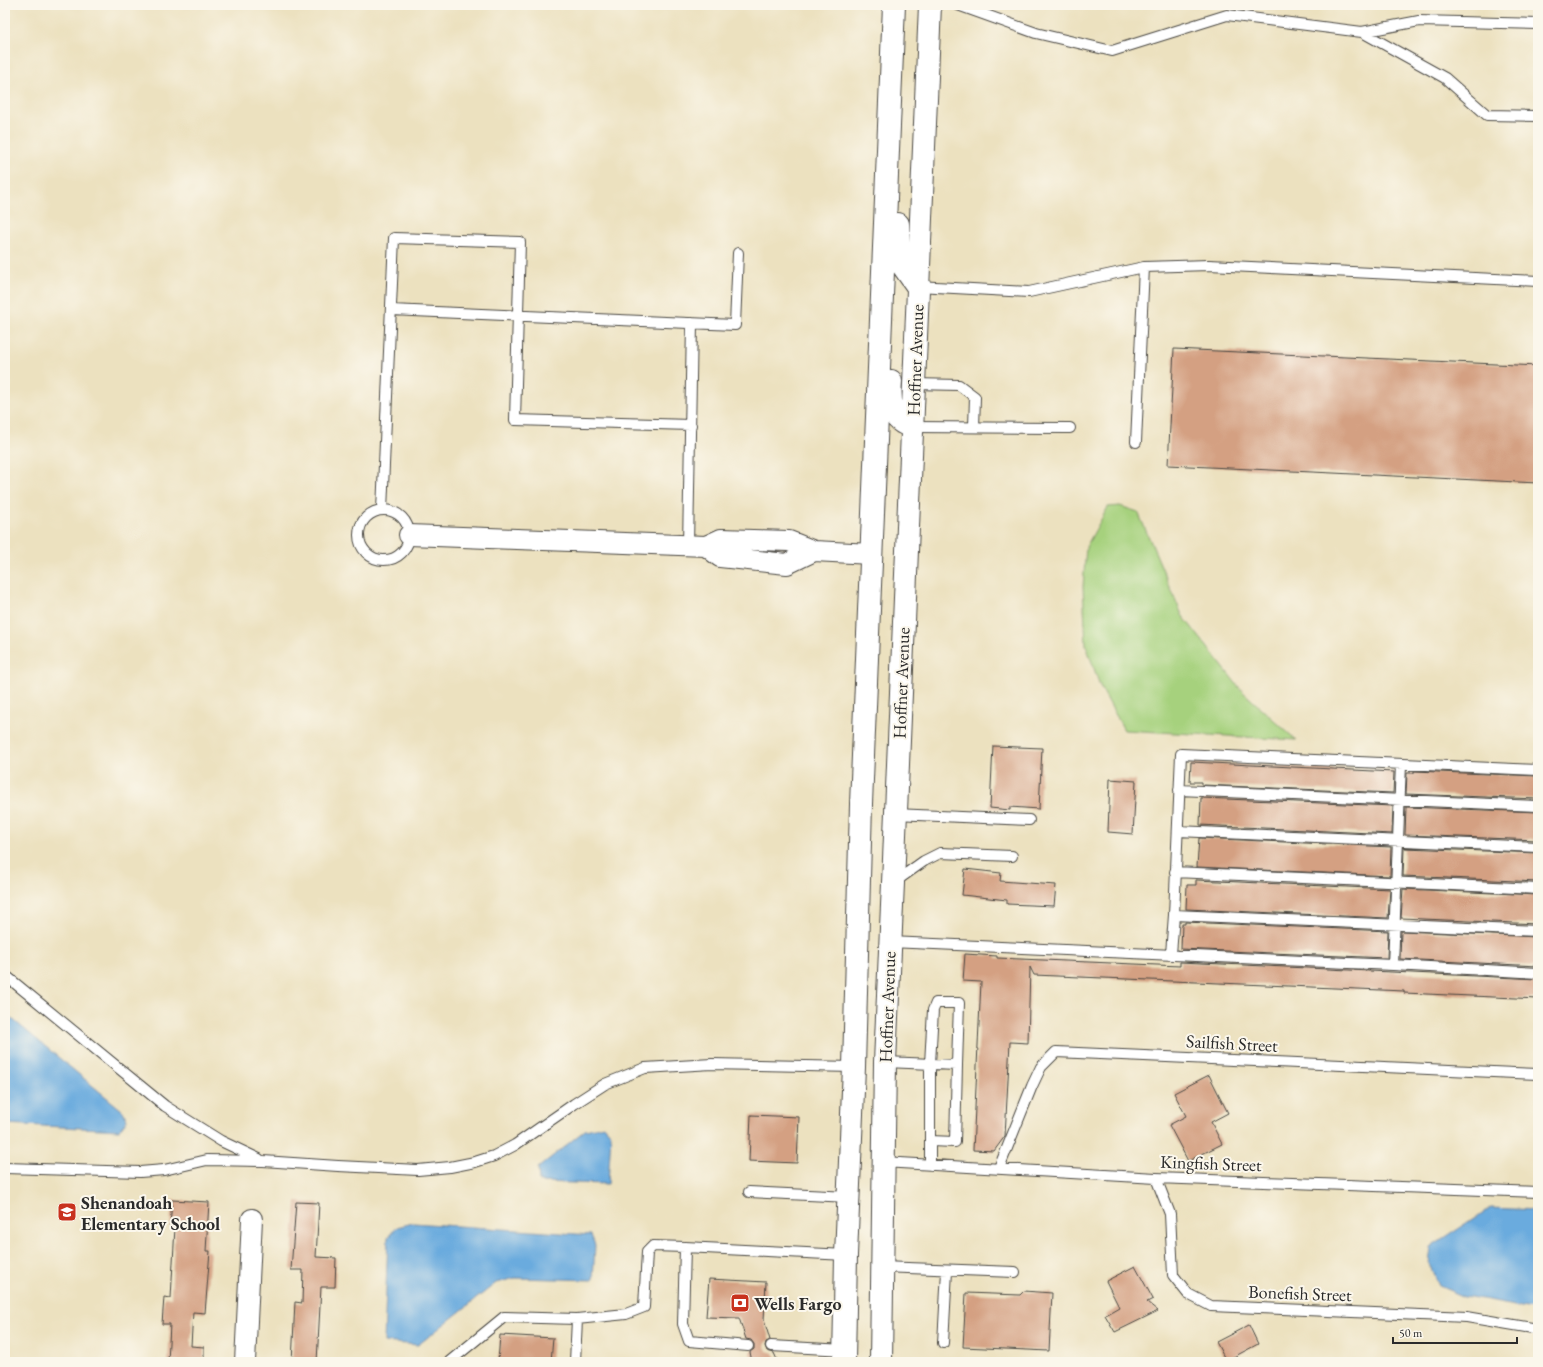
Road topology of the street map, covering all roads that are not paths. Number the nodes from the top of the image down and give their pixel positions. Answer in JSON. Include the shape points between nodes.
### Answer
{"nodes":[{"id":1,"x":894,"y":5,"type":"edge"},
{"id":2,"x":930,"y":5,"type":"edge"},
{"id":3,"x":958,"y":5,"type":"edge"},
{"id":4,"x":1538,"y":24,"type":"edge"},
{"id":5,"x":1362,"y":32,"type":"junction"},
{"id":6,"x":1538,"y":116,"type":"edge"},
{"id":7,"x":738,"y":253,"type":"dead end"},
{"id":8,"x":1144,"y":267,"type":"junction"},
{"id":9,"x":883,"y":273,"type":"junction"},
{"id":10,"x":1538,"y":281,"type":"edge"},
{"id":11,"x":918,"y":286,"type":"junction"},
{"id":12,"x":391,"y":310,"type":"junction"},
{"id":13,"x":518,"y":316,"type":"junction"},
{"id":14,"x":692,"y":323,"type":"junction"},
{"id":15,"x":914,"y":384,"type":"junction"},
{"id":16,"x":691,"y":424,"type":"junction"},
{"id":17,"x":974,"y":426,"type":"junction"},
{"id":18,"x":912,"y":427,"type":"junction"},
{"id":19,"x":1070,"y":428,"type":"dead end"},
{"id":20,"x":1136,"y":442,"type":"dead end"},
{"id":21,"x":382,"y":510,"type":"junction"},
{"id":22,"x":409,"y":534,"type":"junction"},
{"id":23,"x":697,"y":546,"type":"junction"},
{"id":24,"x":871,"y":554,"type":"junction"},
{"id":25,"x":1401,"y":764,"type":"junction"},
{"id":26,"x":1538,"y":770,"type":"edge"},
{"id":27,"x":1180,"y":790,"type":"junction"},
{"id":28,"x":1399,"y":800,"type":"junction"},
{"id":29,"x":1538,"y":806,"type":"edge"},
{"id":30,"x":895,"y":814,"type":"junction"},
{"id":31,"x":1028,"y":820,"type":"dead end"},
{"id":32,"x":1178,"y":831,"type":"junction"},
{"id":33,"x":1398,"y":841,"type":"junction"},
{"id":34,"x":1538,"y":847,"type":"edge"},
{"id":35,"x":1012,"y":856,"type":"dead end"},
{"id":36,"x":860,"y":859,"type":"junction"},
{"id":37,"x":1176,"y":872,"type":"junction"},
{"id":38,"x":893,"y":883,"type":"junction"},
{"id":39,"x":1396,"y":883,"type":"junction"},
{"id":40,"x":1538,"y":889,"type":"edge"},
{"id":41,"x":1174,"y":915,"type":"junction"},
{"id":42,"x":1394,"y":924,"type":"junction"},
{"id":43,"x":1538,"y":931,"type":"edge"},
{"id":44,"x":890,"y":942,"type":"junction"},
{"id":45,"x":1171,"y":954,"type":"junction"},
{"id":46,"x":1393,"y":965,"type":"junction"},
{"id":47,"x":1538,"y":973,"type":"edge"},
{"id":48,"x":5,"y":975,"type":"edge"},
{"id":49,"x":884,"y":1062,"type":"junction"},
{"id":50,"x":930,"y":1064,"type":"junction"},
{"id":51,"x":957,"y":1065,"type":"junction"},
{"id":52,"x":854,"y":1067,"type":"junction"},
{"id":53,"x":1538,"y":1074,"type":"edge"},
{"id":54,"x":930,"y":1141,"type":"junction"},
{"id":55,"x":263,"y":1160,"type":"junction"},
{"id":56,"x":883,"y":1162,"type":"junction"},
{"id":57,"x":930,"y":1165,"type":"junction"},
{"id":58,"x":5,"y":1168,"type":"edge"},
{"id":59,"x":999,"y":1168,"type":"junction"},
{"id":60,"x":1156,"y":1178,"type":"junction"},
{"id":61,"x":749,"y":1192,"type":"dead end"},
{"id":62,"x":1538,"y":1192,"type":"edge"},
{"id":63,"x":849,"y":1197,"type":"junction"},
{"id":64,"x":252,"y":1219,"type":"dead end"},
{"id":65,"x":685,"y":1247,"type":"junction"},
{"id":66,"x":846,"y":1255,"type":"junction"},
{"id":67,"x":881,"y":1267,"type":"junction"},
{"id":68,"x":947,"y":1271,"type":"junction"},
{"id":69,"x":1015,"y":1272,"type":"dead end"},
{"id":70,"x":577,"y":1319,"type":"junction"},
{"id":71,"x":1538,"y":1329,"type":"edge"},
{"id":72,"x":943,"y":1343,"type":"dead end"},
{"id":73,"x":748,"y":1346,"type":"dead end"},
{"id":74,"x":772,"y":1346,"type":"dead end"},
{"id":75,"x":844,"y":1356,"type":"edge"},
{"id":76,"x":245,"y":1362,"type":"edge"},
{"id":77,"x":449,"y":1362,"type":"edge"},
{"id":78,"x":575,"y":1362,"type":"edge"},
{"id":79,"x":881,"y":1362,"type":"edge"}],
"edges":[{"from":1,"to":9,"type":"main road","name":"Hoffner Avenue"},
{"from":1,"to":11,"type":"main road","via":[[907,37],[898,242],[900,262]]},
{"from":2,"to":11,"type":"main road","name":"Hoffner Avenue"},
{"from":3,"to":5,"type":"lane","via":[[1036,33],[1112,51],[1227,15]]},
{"from":4,"to":5,"type":"lane","via":[[1419,21]]},
{"from":5,"to":6,"type":"lane","via":[[1445,78],[1487,114]]},
{"from":7,"to":14,"type":"lane","via":[[735,325]]},
{"from":8,"to":10,"type":"lane","via":[[1209,265]]},
{"from":8,"to":11,"type":"lane","via":[[1028,292]]},
{"from":8,"to":20,"type":"lane"},
{"from":9,"to":18,"type":"main road","via":[[890,296],[893,321],[890,391],[893,411],[900,421]]},
{"from":9,"to":24,"type":"main road","name":"Hoffner Avenue"},
{"from":11,"to":15,"type":"main road","name":"Hoffner Avenue"},
{"from":12,"to":13,"type":"lane"},
{"from":12,"to":13,"type":"lane","via":[[394,238],[520,242]]},
{"from":12,"to":21,"type":"lane"},
{"from":13,"to":14,"type":"lane"},
{"from":13,"to":16,"type":"lane","via":[[515,420]]},
{"from":14,"to":16,"type":"lane"},
{"from":15,"to":17,"type":"lane","via":[[959,385],[975,397]]},
{"from":15,"to":18,"type":"main road","name":"Hoffner Avenue"},
{"from":16,"to":23,"type":"lane"},
{"from":17,"to":18,"type":"lane"},
{"from":17,"to":19,"type":"lane"},
{"from":18,"to":30,"type":"main road","name":"Hoffner Avenue"},
{"from":21,"to":22,"type":"lane","via":[[391,510],[404,519]]},
{"from":21,"to":22,"type":"lane","via":[[374,512],[362,523],[360,539],[368,553],[382,560],[398,556],[408,543]]},
{"from":22,"to":23,"type":"street"},
{"from":23,"to":24,"type":"street","via":[[721,539],[789,541],[814,551]]},
{"from":24,"to":36,"type":"main road","name":"Hoffner Avenue"},
{"from":25,"to":26,"type":"lane"},
{"from":25,"to":27,"type":"lane","via":[[1181,754]]},
{"from":25,"to":28,"type":"lane"},
{"from":27,"to":28,"type":"lane"},
{"from":27,"to":32,"type":"lane"},
{"from":28,"to":29,"type":"lane"},
{"from":28,"to":33,"type":"lane"},
{"from":30,"to":31,"type":"lane"},
{"from":30,"to":38,"type":"main road","name":"Hoffner Avenue"},
{"from":32,"to":33,"type":"lane"},
{"from":32,"to":37,"type":"lane"},
{"from":33,"to":34,"type":"lane"},
{"from":33,"to":39,"type":"lane"},
{"from":35,"to":38,"type":"lane","via":[[940,852]]},
{"from":36,"to":49,"type":"main road","via":[[870,893],[866,1039]]},
{"from":36,"to":52,"type":"main road","name":"Hoffner Avenue"},
{"from":37,"to":39,"type":"lane"},
{"from":37,"to":41,"type":"lane"},
{"from":38,"to":44,"type":"main road","name":"Hoffner Avenue"},
{"from":39,"to":40,"type":"lane"},
{"from":39,"to":42,"type":"lane"},
{"from":41,"to":42,"type":"lane"},
{"from":41,"to":45,"type":"lane"},
{"from":42,"to":43,"type":"lane"},
{"from":42,"to":46,"type":"lane"},
{"from":44,"to":45,"type":"lane"},
{"from":44,"to":49,"type":"main road","name":"Hoffner Avenue"},
{"from":45,"to":46,"type":"lane"},
{"from":46,"to":47,"type":"lane"},
{"from":48,"to":55,"type":"lane","via":[[165,1106],[221,1141]]},
{"from":49,"to":50,"type":"lane"},
{"from":49,"to":56,"type":"main road","name":"Hoffner Avenue"},
{"from":50,"to":51,"type":"lane"},
{"from":50,"to":51,"type":"lane","via":[[933,1010],[936,1002],[959,1002]]},
{"from":50,"to":54,"type":"lane"},
{"from":51,"to":54,"type":"lane","via":[[955,1142]]},
{"from":52,"to":55,"type":"lane","via":[[712,1064],[645,1068],[605,1084],[515,1145],[494,1156],[450,1167],[418,1170]]},
{"from":52,"to":56,"type":"main road","via":[[866,1076],[875,1099],[874,1140]]},
{"from":52,"to":63,"type":"main road","name":"Hoffner Avenue"},
{"from":53,"to":59,"type":"lane","name":"Sailfish Street","via":[[1056,1052],[1041,1067]]},
{"from":54,"to":57,"type":"lane"},
{"from":55,"to":58,"type":"lane","via":[[207,1160],[164,1170],[140,1172]]},
{"from":56,"to":57,"type":"lane","name":"Kingfish Street"},
{"from":56,"to":67,"type":"main road","name":"Hoffner Avenue"},
{"from":57,"to":59,"type":"lane","name":"Kingfish Street"},
{"from":59,"to":60,"type":"lane","name":"Kingfish Street"},
{"from":60,"to":62,"type":"lane","name":"Kingfish Street"},
{"from":60,"to":71,"type":"lane","name":"Bonefish Street","via":[[1170,1214],[1173,1275],[1188,1294],[1211,1306],[1467,1317]]},
{"from":61,"to":63,"type":"lane"},
{"from":63,"to":66,"type":"main road","name":"Hoffner Avenue"},
{"from":64,"to":76,"type":"street"},
{"from":65,"to":66,"type":"lane"},
{"from":65,"to":70,"type":"lane","via":[[653,1246],[647,1252],[644,1307],[626,1314]]},
{"from":65,"to":73,"type":"lane","via":[[683,1324],[689,1341]]},
{"from":66,"to":75,"type":"main road","name":"Hoffner Avenue"},
{"from":67,"to":68,"type":"lane"},
{"from":67,"to":79,"type":"main road","name":"Hoffner Avenue"},
{"from":68,"to":69,"type":"lane"},
{"from":68,"to":72,"type":"lane"},
{"from":70,"to":77,"type":"lane","via":[[504,1317]]},
{"from":70,"to":78,"type":"lane"},
{"from":74,"to":75,"type":"lane"}]}
